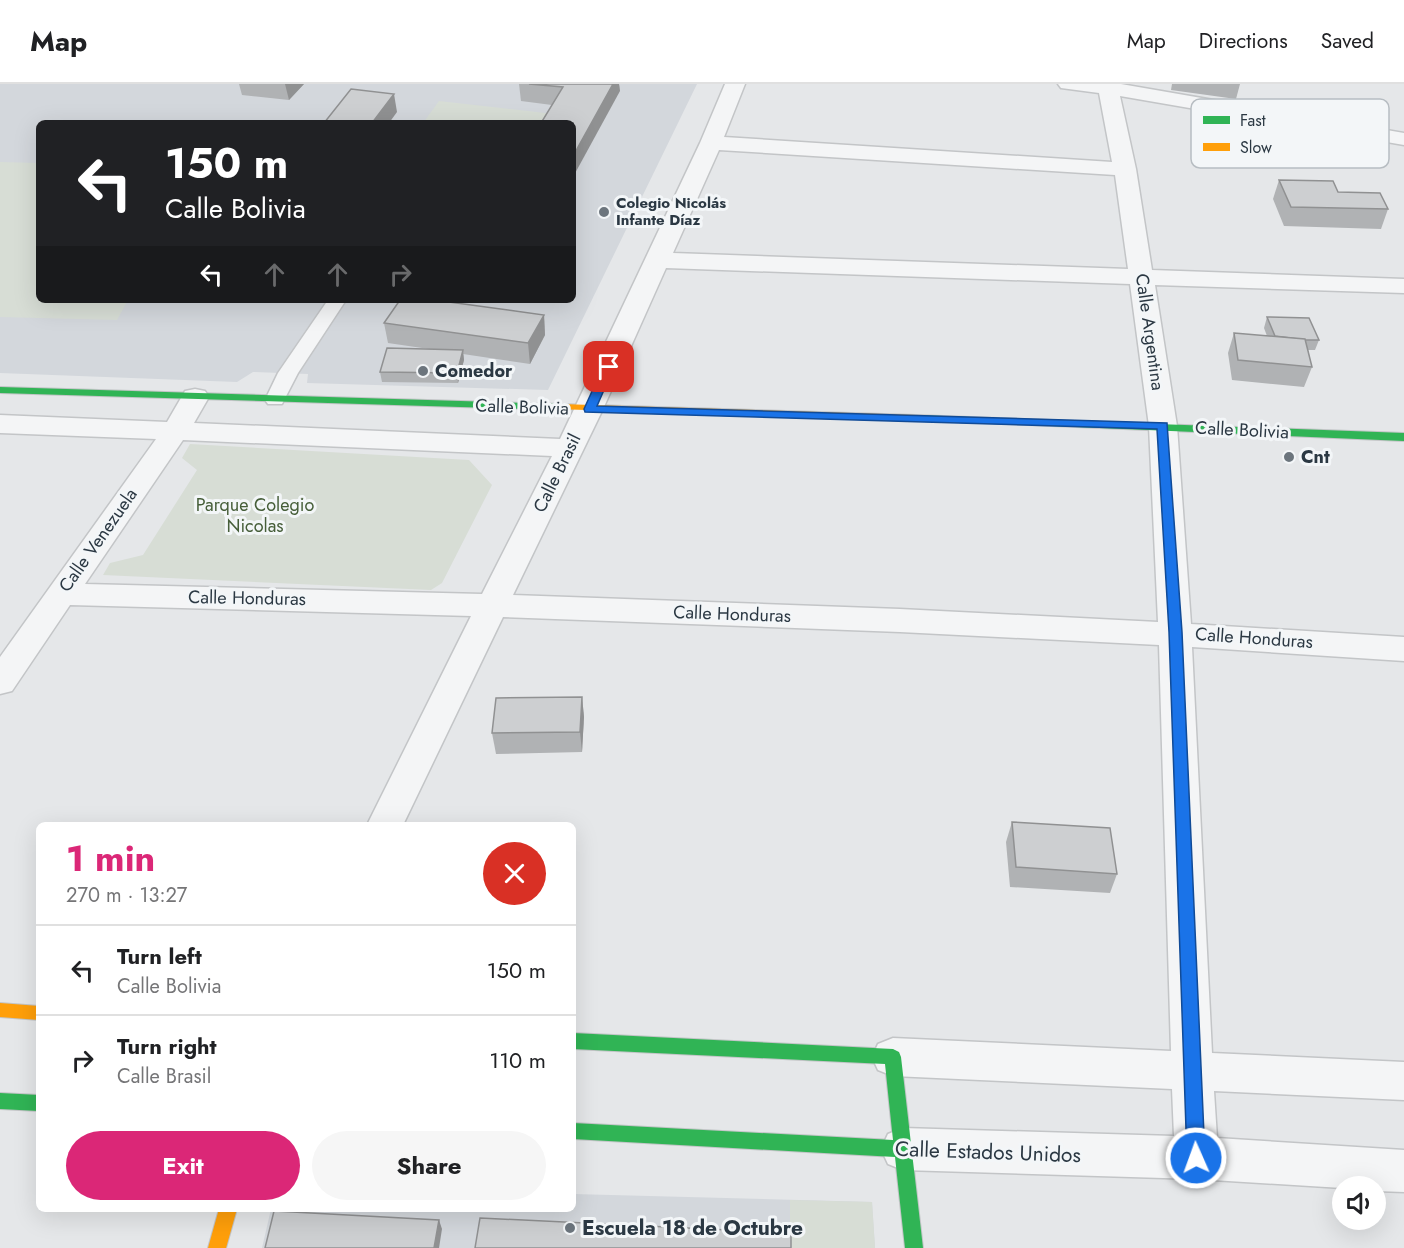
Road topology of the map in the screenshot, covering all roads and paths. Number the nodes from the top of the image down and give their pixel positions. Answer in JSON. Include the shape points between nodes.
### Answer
{"nodes":[{"id":1,"x":735,"y":84,"type":"edge"},
{"id":2,"x":1068,"y":84,"type":"edge"},
{"id":3,"x":1107,"y":86,"type":"edge"},
{"id":4,"x":1191,"y":101,"type":"edge"},
{"id":5,"x":1389,"y":136,"type":"edge"},
{"id":6,"x":1404,"y":139,"type":"edge"},
{"id":7,"x":711,"y":143,"type":"junction"},
{"id":8,"x":1125,"y":169,"type":"junction"},
{"id":9,"x":658,"y":260,"type":"junction"},
{"id":10,"x":1142,"y":278,"type":"junction"},
{"id":11,"x":1404,"y":286,"type":"edge"},
{"id":12,"x":335,"y":303,"type":"edge"},
{"id":13,"x":0,"y":390,"type":"edge"},
{"id":14,"x":195,"y":397,"type":"junction"},
{"id":15,"x":275,"y":400,"type":"junction"},
{"id":16,"x":589,"y":409,"type":"junction"},
{"id":17,"x":0,"y":424,"type":"edge"},
{"id":18,"x":1163,"y":426,"type":"junction"},
{"id":19,"x":176,"y":432,"type":"junction"},
{"id":20,"x":1404,"y":437,"type":"edge"},
{"id":21,"x":570,"y":448,"type":"junction"},
{"id":22,"x":60,"y":594,"type":"junction"},
{"id":23,"x":493,"y":604,"type":"junction"},
{"id":24,"x":1175,"y":632,"type":"junction"},
{"id":25,"x":1404,"y":649,"type":"edge"},
{"id":26,"x":0,"y":682,"type":"edge"},
{"id":27,"x":386,"y":822,"type":"edge"},
{"id":28,"x":0,"y":1010,"type":"edge"},
{"id":29,"x":36,"y":1013,"type":"edge"},
{"id":30,"x":576,"y":1041,"type":"edge"},
{"id":31,"x":893,"y":1057,"type":"junction"},
{"id":32,"x":1193,"y":1071,"type":"junction"},
{"id":33,"x":1404,"y":1081,"type":"edge"},
{"id":34,"x":0,"y":1101,"type":"edge"},
{"id":35,"x":36,"y":1103,"type":"edge"},
{"id":36,"x":576,"y":1131,"type":"edge"},
{"id":37,"x":903,"y":1149,"type":"junction"},
{"id":38,"x":1196,"y":1158,"type":"junction"},
{"id":39,"x":1404,"y":1171,"type":"edge"},
{"id":40,"x":227,"y":1212,"type":"edge"},
{"id":41,"x":217,"y":1248,"type":"edge"},
{"id":42,"x":914,"y":1248,"type":"edge"}],
"edges":[{"from":1,"to":7,"type":"street","name":"Calle Brasil"},
{"from":2,"to":3,"type":"street"},
{"from":3,"to":4,"type":"street"},
{"from":3,"to":8,"type":"street","name":"Calle Argentina"},
{"from":5,"to":6,"type":"street"},
{"from":7,"to":8,"type":"street"},
{"from":7,"to":9,"type":"street","name":"Calle Brasil"},
{"from":8,"to":10,"type":"street","name":"Calle Argentina"},
{"from":9,"to":10,"type":"street"},
{"from":9,"to":16,"type":"street","name":"Calle Brasil"},
{"from":10,"to":11,"type":"street"},
{"from":10,"to":18,"type":"street","name":"Calle Argentina"},
{"from":12,"to":15,"type":"lane"},
{"from":13,"to":14,"type":"street","name":"Calle Bolivia"},
{"from":14,"to":15,"type":"street","name":"Calle Bolivia"},
{"from":14,"to":19,"type":"street","name":"Calle Venezuela"},
{"from":15,"to":16,"type":"street","name":"Calle Bolivia"},
{"from":16,"to":18,"type":"street","name":"Calle Bolivia"},
{"from":16,"to":21,"type":"street","name":"Calle Brasil"},
{"from":17,"to":19,"type":"street"},
{"from":18,"to":20,"type":"street","name":"Calle Bolivia"},
{"from":18,"to":24,"type":"street","name":"Calle Argentina"},
{"from":19,"to":21,"type":"street"},
{"from":19,"to":22,"type":"street","name":"Calle Venezuela"},
{"from":21,"to":23,"type":"street","name":"Calle Brasil"},
{"from":22,"to":23,"type":"street","name":"Calle Honduras"},
{"from":22,"to":26,"type":"street","name":"Calle Venezuela"},
{"from":23,"to":24,"type":"street","name":"Calle Honduras"},
{"from":23,"to":27,"type":"street","name":"Calle Brasil"},
{"from":24,"to":25,"type":"street","name":"Calle Honduras"},
{"from":24,"to":32,"type":"street","name":"Calle Argentina"},
{"from":28,"to":29,"type":"street"},
{"from":30,"to":31,"type":"street"},
{"from":31,"to":32,"type":"street"},
{"from":31,"to":37,"type":"street"},
{"from":32,"to":33,"type":"street"},
{"from":32,"to":38,"type":"street","name":"Calle Argentina"},
{"from":34,"to":35,"type":"street"},
{"from":36,"to":37,"type":"street","name":"Calle Estados Unidos"},
{"from":37,"to":38,"type":"street","name":"Calle Estados Unidos"},
{"from":37,"to":42,"type":"street"},
{"from":38,"to":39,"type":"street","name":"Calle Estados Unidos"},
{"from":40,"to":41,"type":"street"}]}
